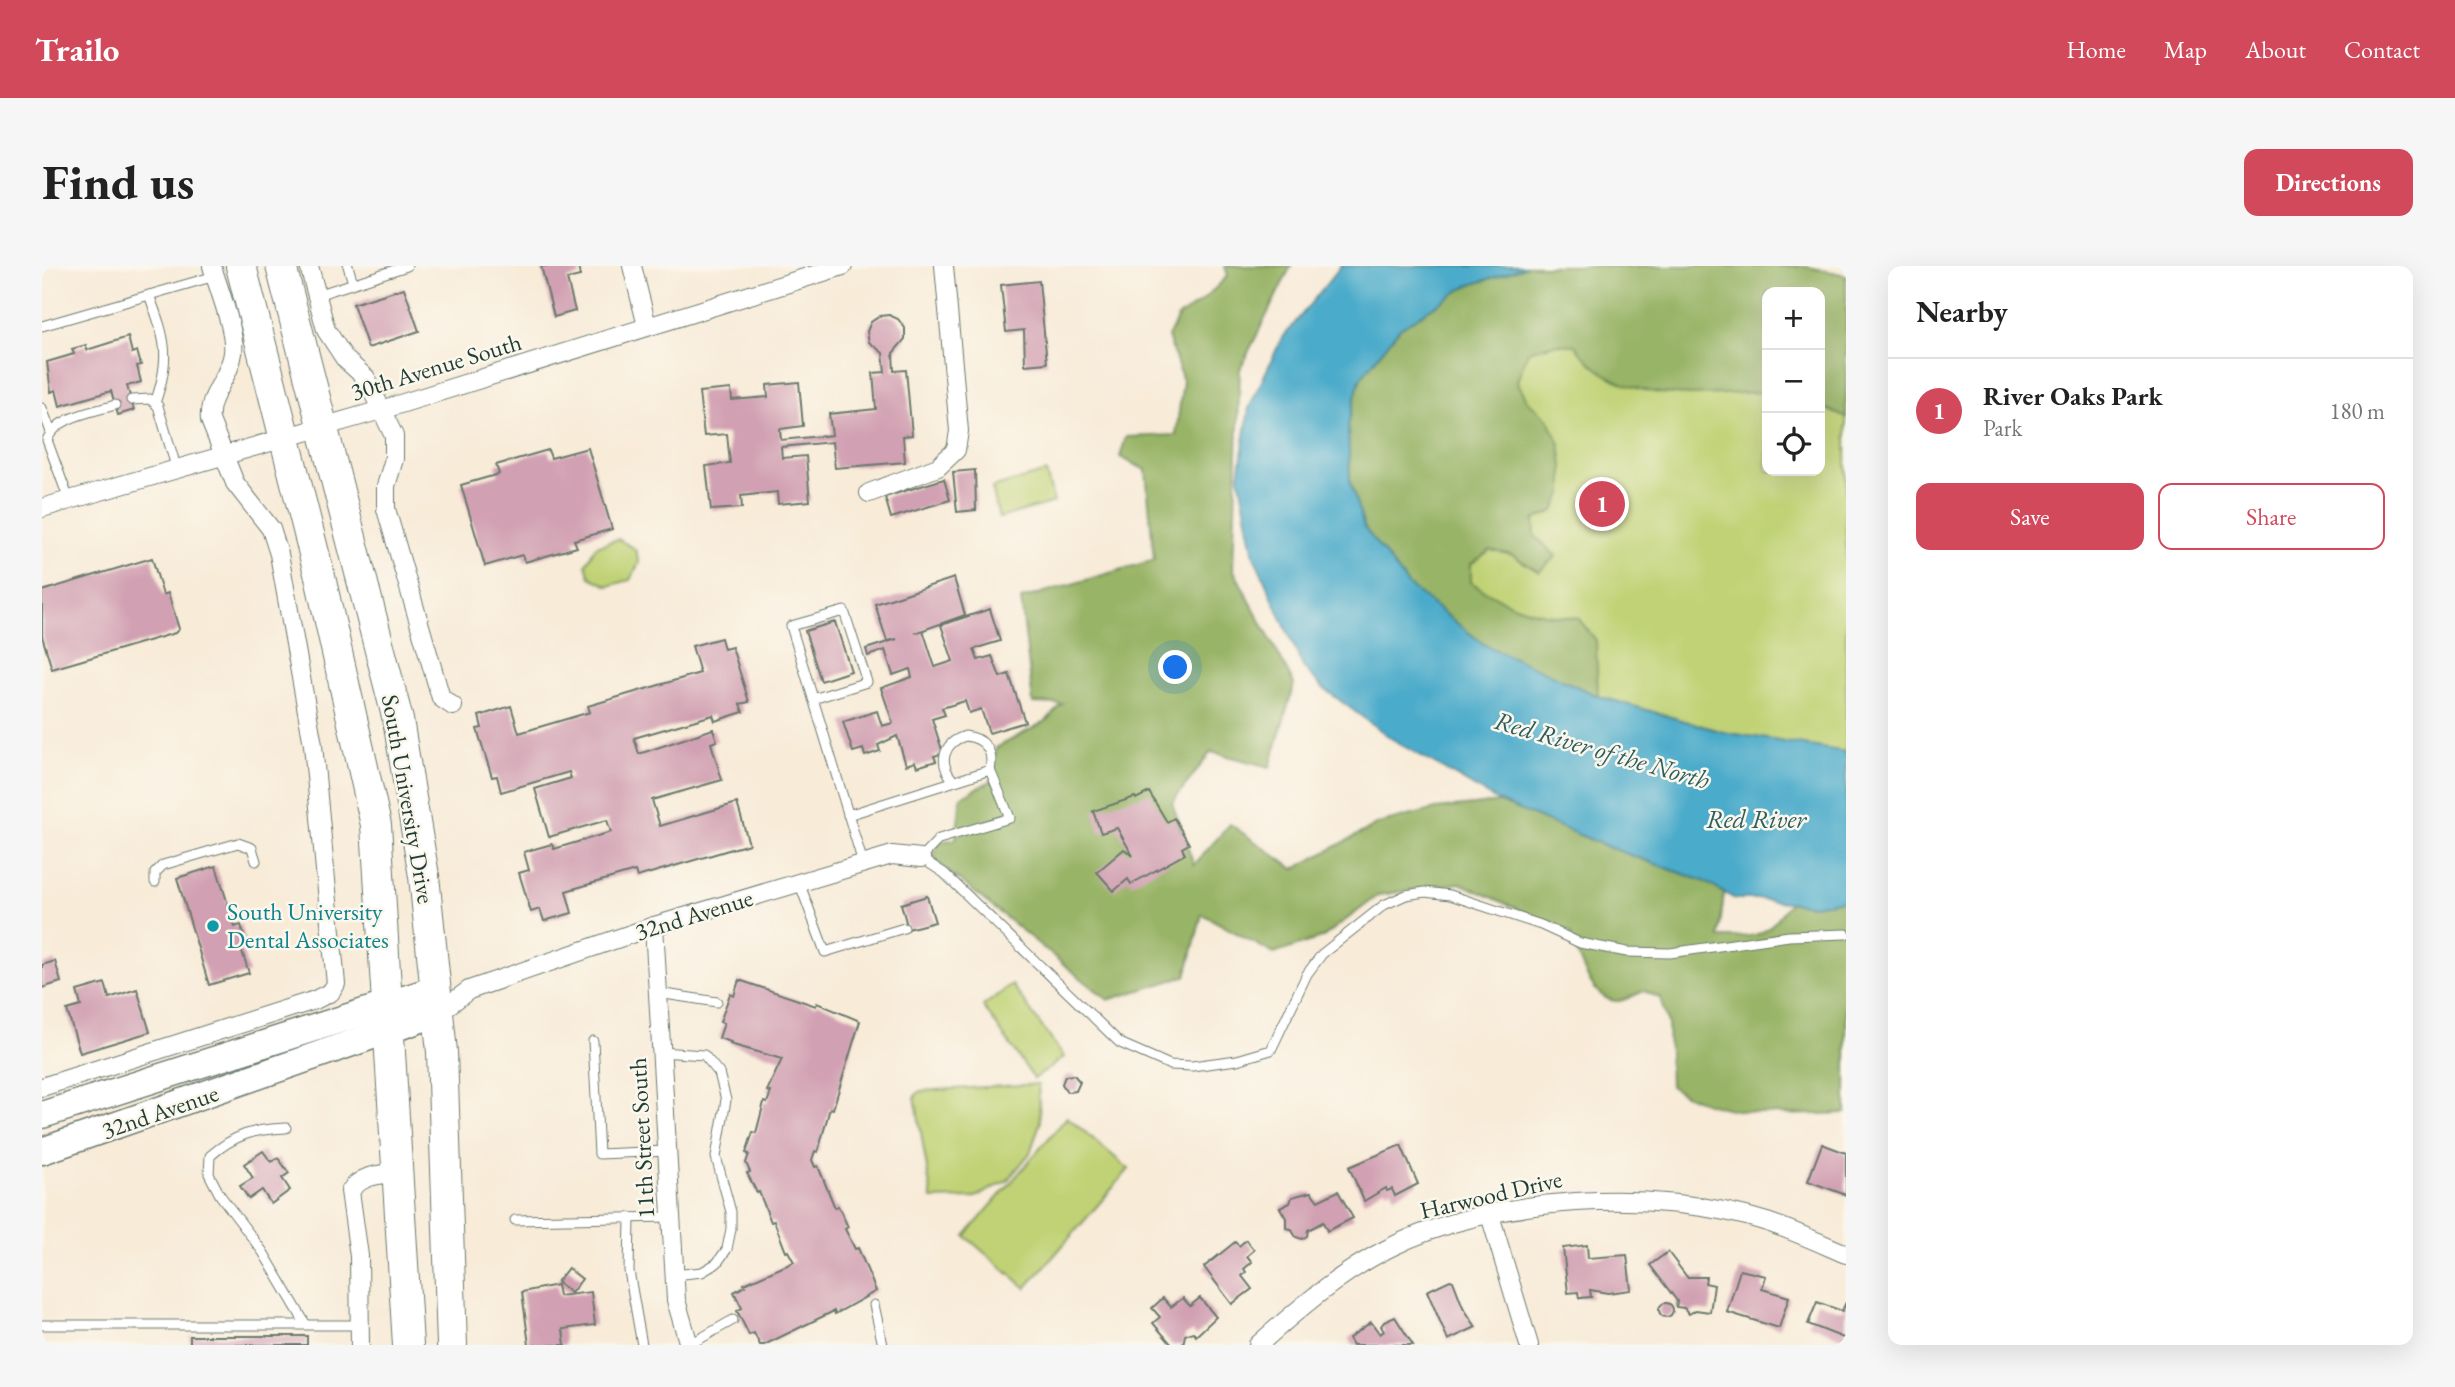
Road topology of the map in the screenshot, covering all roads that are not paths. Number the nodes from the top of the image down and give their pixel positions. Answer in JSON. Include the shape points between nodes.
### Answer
{"nodes":[{"id":1,"x":281,"y":266,"type":"edge"},
{"id":2,"x":309,"y":266,"type":"edge"},
{"id":3,"x":348,"y":266,"type":"edge"},
{"id":4,"x":407,"y":266,"type":"edge"},
{"id":5,"x":632,"y":266,"type":"edge"},
{"id":6,"x":843,"y":266,"type":"edge"},
{"id":7,"x":944,"y":266,"type":"edge"},
{"id":8,"x":222,"y":269,"type":"edge"},
{"id":9,"x":353,"y":283,"type":"junction"},
{"id":10,"x":149,"y":295,"type":"junction"},
{"id":11,"x":317,"y":295,"type":"junction"},
{"id":12,"x":42,"y":326,"type":"edge"},
{"id":13,"x":647,"y":326,"type":"junction"},
{"id":14,"x":131,"y":400,"type":"dead end"},
{"id":15,"x":155,"y":403,"type":"junction"},
{"id":16,"x":115,"y":405,"type":"dead end"},
{"id":17,"x":42,"y":408,"type":"edge"},
{"id":18,"x":382,"y":410,"type":"junction"},
{"id":19,"x":322,"y":428,"type":"junction"},
{"id":20,"x":51,"y":432,"type":"junction"},
{"id":21,"x":286,"y":438,"type":"junction"},
{"id":22,"x":224,"y":456,"type":"junction"},
{"id":23,"x":178,"y":471,"type":"junction"},
{"id":24,"x":869,"y":493,"type":"dead end"},
{"id":25,"x":69,"y":500,"type":"junction"},
{"id":26,"x":42,"y":508,"type":"edge"},
{"id":27,"x":813,"y":699,"type":"junction"},
{"id":28,"x":453,"y":706,"type":"dead end"},
{"id":29,"x":990,"y":770,"type":"junction"},
{"id":30,"x":953,"y":780,"type":"junction"},
{"id":31,"x":848,"y":816,"type":"junction"},
{"id":32,"x":921,"y":858,"type":"junction"},
{"id":33,"x":256,"y":862,"type":"dead end"},
{"id":34,"x":863,"y":863,"type":"junction"},
{"id":35,"x":155,"y":882,"type":"dead end"},
{"id":36,"x":799,"y":883,"type":"junction"},
{"id":37,"x":654,"y":926,"type":"junction"},
{"id":38,"x":904,"y":928,"type":"dead end"},
{"id":39,"x":1846,"y":934,"type":"edge"},
{"id":40,"x":658,"y":993,"type":"junction"},
{"id":41,"x":437,"y":1001,"type":"junction"},
{"id":42,"x":717,"y":1002,"type":"dead end"},
{"id":43,"x":389,"y":1017,"type":"junction"},
{"id":44,"x":593,"y":1041,"type":"dead end"},
{"id":45,"x":661,"y":1052,"type":"junction"},
{"id":46,"x":42,"y":1087,"type":"edge"},
{"id":47,"x":42,"y":1115,"type":"edge"},
{"id":48,"x":286,"y":1129,"type":"dead end"},
{"id":49,"x":42,"y":1151,"type":"edge"},
{"id":50,"x":667,"y":1151,"type":"junction"},
{"id":51,"x":399,"y":1172,"type":"junction"},
{"id":52,"x":1490,"y":1215,"type":"junction"},
{"id":53,"x":671,"y":1217,"type":"junction"},
{"id":54,"x":630,"y":1218,"type":"junction"},
{"id":55,"x":515,"y":1220,"type":"dead end"},
{"id":56,"x":1846,"y":1254,"type":"edge"},
{"id":57,"x":674,"y":1275,"type":"junction"},
{"id":58,"x":874,"y":1305,"type":"dead end"},
{"id":59,"x":733,"y":1320,"type":"dead end"},
{"id":60,"x":305,"y":1323,"type":"junction"},
{"id":61,"x":42,"y":1325,"type":"edge"},
{"id":62,"x":360,"y":1325,"type":"junction"},
{"id":63,"x":360,"y":1345,"type":"edge"},
{"id":64,"x":408,"y":1345,"type":"edge"},
{"id":65,"x":452,"y":1345,"type":"edge"},
{"id":66,"x":642,"y":1345,"type":"edge"},
{"id":67,"x":689,"y":1345,"type":"edge"},
{"id":68,"x":883,"y":1345,"type":"edge"},
{"id":69,"x":1258,"y":1345,"type":"edge"},
{"id":70,"x":1529,"y":1345,"type":"edge"}],
"edges":[{"from":1,"to":19,"type":"main road","name":"South University Drive"},
{"from":2,"to":11,"type":"street"},
{"from":3,"to":9,"type":"lane"},
{"from":4,"to":9,"type":"lane"},
{"from":5,"to":13,"type":"street"},
{"from":6,"to":13,"type":"street","name":"30th Avenue South"},
{"from":7,"to":24,"type":"street","via":[[959,431],[956,450],[938,467]]},
{"from":8,"to":10,"type":"lane"},
{"from":8,"to":21,"type":"main road","name":"South University Drive"},
{"from":8,"to":22,"type":"street","via":[[233,352],[209,410]]},
{"from":9,"to":11,"type":"lane"},
{"from":10,"to":12,"type":"lane"},
{"from":10,"to":15,"type":"lane","via":[[164,334],[167,359]]},
{"from":11,"to":18,"type":"street","via":[[326,330],[345,359],[366,378]]},
{"from":13,"to":18,"type":"street","name":"30th Avenue South"},
{"from":14,"to":15,"type":"lane"},
{"from":15,"to":23,"type":"lane"},
{"from":16,"to":20,"type":"lane","via":[[67,421]]},
{"from":17,"to":20,"type":"lane"},
{"from":18,"to":19,"type":"street","name":"30th Avenue South"},
{"from":18,"to":28,"type":"street","via":[[394,436],[386,509],[441,698]]},
{"from":19,"to":21,"type":"street","name":"30th Avenue South"},
{"from":19,"to":41,"type":"main road","name":"South University Drive","via":[[398,720],[424,876]]},
{"from":20,"to":25,"type":"lane","via":[[47,440]]},
{"from":21,"to":22,"type":"street","name":"30th Avenue South"},
{"from":21,"to":43,"type":"main road","name":"South University Drive","via":[[376,825]]},
{"from":22,"to":23,"type":"street","name":"30th Avenue South"},
{"from":22,"to":46,"type":"street","via":[[236,486],[271,529],[279,554],[313,745],[336,984],[315,1000]]},
{"from":23,"to":25,"type":"street","name":"30th Avenue South"},
{"from":25,"to":26,"type":"street","name":"30th Avenue South"},
{"from":27,"to":27,"type":"lane","via":[[867,682],[844,611],[790,626]]},
{"from":27,"to":31,"type":"lane"},
{"from":29,"to":30,"type":"lane"},
{"from":29,"to":30,"type":"lane","via":[[987,746],[965,736],[946,750],[944,766]]},
{"from":29,"to":32,"type":"lane","via":[[1010,818],[939,839]]},
{"from":30,"to":31,"type":"lane"},
{"from":31,"to":34,"type":"lane"},
{"from":32,"to":34,"type":"street","name":"32nd Avenue","via":[[892,855]]},
{"from":32,"to":39,"type":"lane","via":[[951,880],[1120,1043],[1170,1065],[1237,1060],[1271,1050],[1307,974],[1322,954],[1384,905],[1425,892],[1541,925],[1580,943],[1627,952],[1670,953],[1789,936]]},
{"from":33,"to":35,"type":"lane","via":[[252,848],[238,843],[163,865],[155,873]]},
{"from":34,"to":36,"type":"street","name":"32nd Avenue"},
{"from":36,"to":37,"type":"street","name":"32nd Avenue"},
{"from":36,"to":38,"type":"lane","via":[[825,952]]},
{"from":37,"to":40,"type":"street","name":"11th Street South"},
{"from":37,"to":41,"type":"street","name":"32nd Avenue"},
{"from":40,"to":42,"type":"lane"},
{"from":40,"to":45,"type":"street","name":"11th Street South"},
{"from":41,"to":43,"type":"main road","name":"32nd Avenue"},
{"from":41,"to":65,"type":"main road","name":"South University Drive","via":[[451,1236]]},
{"from":43,"to":47,"type":"main road","name":"32nd Avenue"},
{"from":43,"to":49,"type":"main road","name":"32nd Avenue"},
{"from":43,"to":51,"type":"main road","name":"South University Drive"},
{"from":44,"to":50,"type":"lane","via":[[599,1154]]},
{"from":45,"to":50,"type":"street","name":"11th Street South"},
{"from":45,"to":57,"type":"lane","via":[[704,1055],[719,1073],[726,1100],[716,1157],[731,1212],[727,1249],[709,1269]]},
{"from":48,"to":60,"type":"lane","via":[[260,1129],[231,1138],[210,1156],[209,1174]]},
{"from":50,"to":53,"type":"street","name":"11th Street South"},
{"from":51,"to":62,"type":"street","via":[[367,1177],[350,1191],[359,1256]]},
{"from":51,"to":64,"type":"main road","name":"South University Drive"},
{"from":52,"to":56,"type":"street","name":"Harwood Drive","via":[[1578,1199],[1673,1202],[1765,1222]]},
{"from":52,"to":69,"type":"street","name":"Harwood Drive","via":[[1391,1247],[1350,1271]]},
{"from":52,"to":70,"type":"street"},
{"from":53,"to":54,"type":"lane"},
{"from":53,"to":57,"type":"street","name":"11th Street South"},
{"from":54,"to":55,"type":"lane"},
{"from":54,"to":66,"type":"lane","via":[[629,1271]]},
{"from":57,"to":67,"type":"street","name":"11th Street South","via":[[679,1319]]},
{"from":58,"to":68,"type":"lane"},
{"from":59,"to":67,"type":"lane"},
{"from":60,"to":61,"type":"lane"},
{"from":60,"to":62,"type":"lane"},
{"from":62,"to":63,"type":"street"}]}
